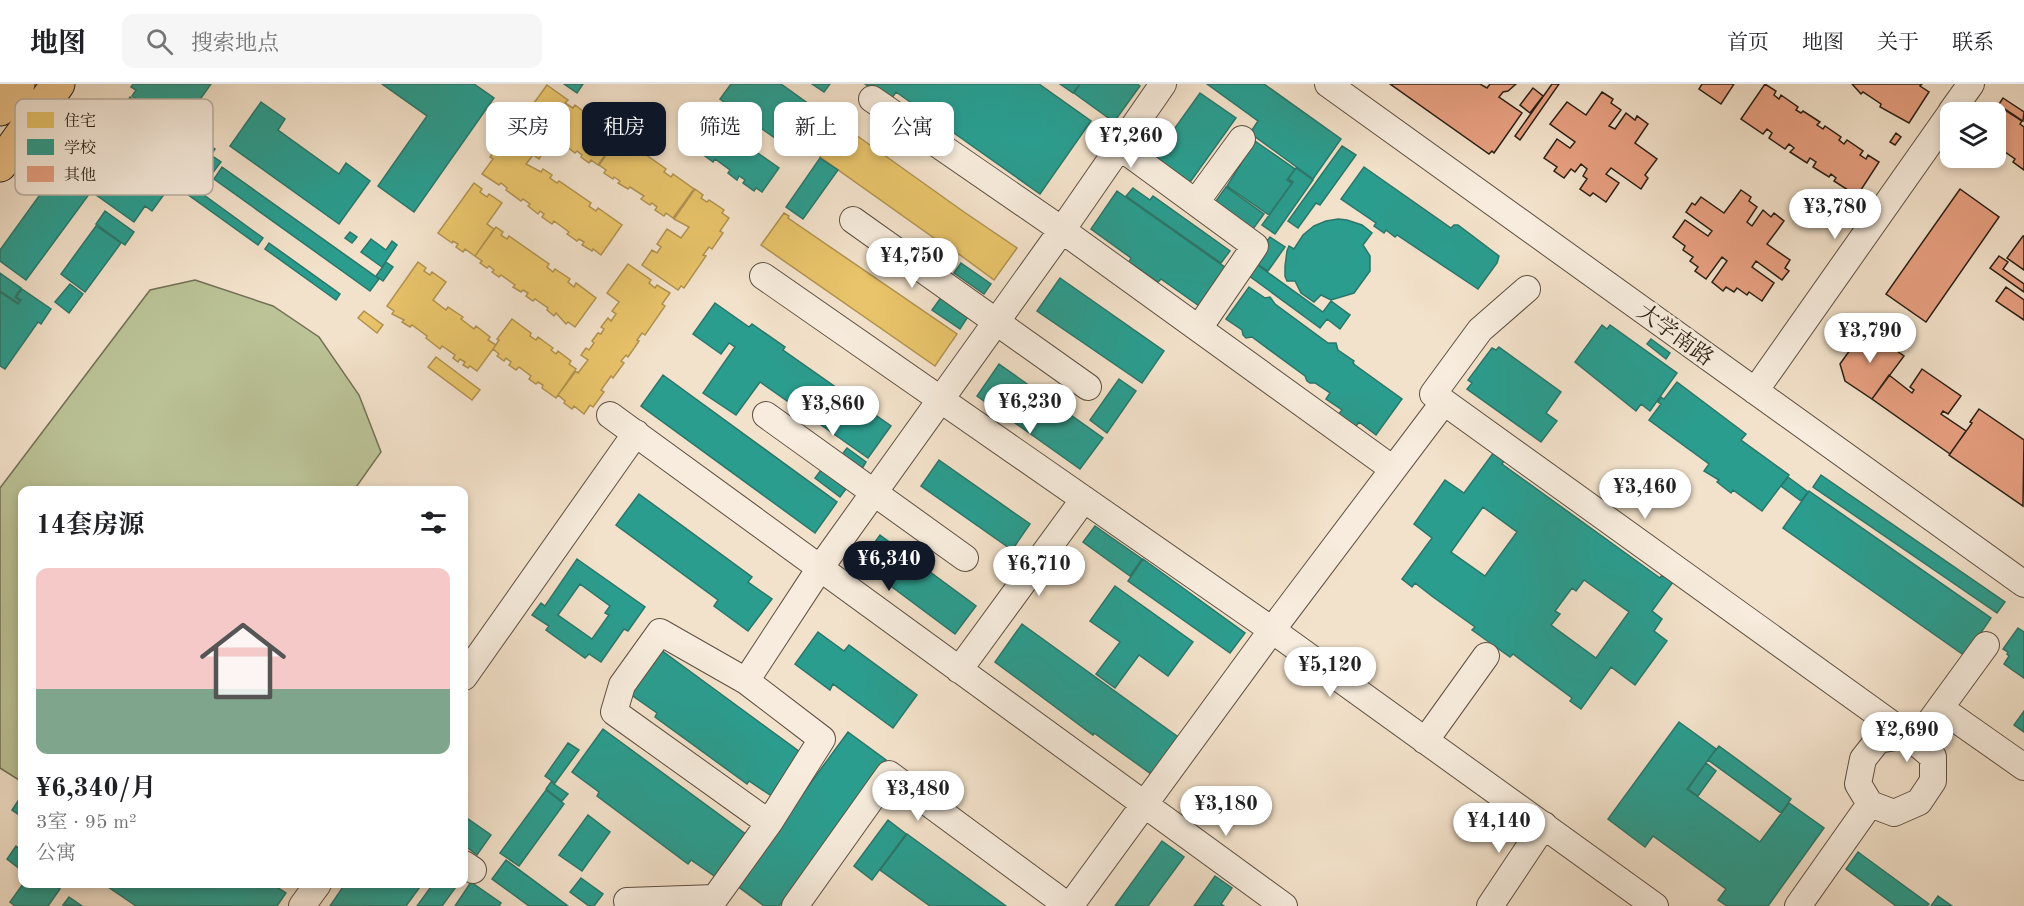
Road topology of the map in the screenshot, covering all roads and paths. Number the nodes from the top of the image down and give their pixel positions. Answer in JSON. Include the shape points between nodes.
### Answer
{"nodes":[{"id":1,"x":18,"y":84,"type":"edge"},
{"id":2,"x":58,"y":84,"type":"edge"},
{"id":3,"x":1163,"y":84,"type":"edge"},
{"id":4,"x":1328,"y":84,"type":"edge"},
{"id":5,"x":1971,"y":84,"type":"edge"},
{"id":6,"x":47,"y":99,"type":"edge"},
{"id":7,"x":873,"y":99,"type":"dead end"},
{"id":8,"x":1958,"y":102,"type":"edge"},
{"id":9,"x":0,"y":109,"type":"edge"},
{"id":10,"x":1940,"y":127,"type":"edge"},
{"id":11,"x":1242,"y":139,"type":"dead end"},
{"id":12,"x":15,"y":144,"type":"edge"},
{"id":13,"x":1120,"y":147,"type":"junction"},
{"id":14,"x":0,"y":165,"type":"edge"},
{"id":15,"x":1196,"y":202,"type":"junction"},
{"id":16,"x":853,"y":220,"type":"dead end"},
{"id":17,"x":1062,"y":230,"type":"junction"},
{"id":18,"x":763,"y":276,"type":"dead end"},
{"id":19,"x":1527,"y":289,"type":"dead end"},
{"id":20,"x":997,"y":322,"type":"junction"},
{"id":21,"x":1199,"y":328,"type":"junction"},
{"id":22,"x":1088,"y":387,"type":"dead end"},
{"id":23,"x":1755,"y":391,"type":"junction"},
{"id":24,"x":941,"y":400,"type":"junction"},
{"id":25,"x":1444,"y":402,"type":"junction"},
{"id":26,"x":610,"y":415,"type":"dead end"},
{"id":27,"x":766,"y":416,"type":"dead end"},
{"id":28,"x":636,"y":434,"type":"junction"},
{"id":29,"x":1393,"y":469,"type":"junction"},
{"id":30,"x":874,"y":493,"type":"junction"},
{"id":31,"x":1084,"y":499,"type":"junction"},
{"id":32,"x":965,"y":558,"type":"dead end"},
{"id":33,"x":820,"y":568,"type":"junction"},
{"id":34,"x":2024,"y":585,"type":"edge"},
{"id":35,"x":1272,"y":630,"type":"junction"},
{"id":36,"x":1986,"y":645,"type":"dead end"},
{"id":37,"x":1486,"y":656,"type":"dead end"},
{"id":38,"x":959,"y":670,"type":"junction"},
{"id":39,"x":468,"y":671,"type":"edge"},
{"id":40,"x":747,"y":681,"type":"junction"},
{"id":41,"x":1941,"y":708,"type":"junction"},
{"id":42,"x":1912,"y":738,"type":"junction"},
{"id":43,"x":1425,"y":741,"type":"junction"},
{"id":44,"x":2023,"y":765,"type":"edge"},
{"id":45,"x":1143,"y":804,"type":"junction"},
{"id":46,"x":1870,"y":804,"type":"junction"},
{"id":47,"x":769,"y":823,"type":"junction"},
{"id":48,"x":1544,"y":825,"type":"junction"},
{"id":49,"x":315,"y":888,"type":"edge"},
{"id":50,"x":627,"y":901,"type":"dead end"},
{"id":51,"x":302,"y":906,"type":"edge"},
{"id":52,"x":795,"y":906,"type":"edge"},
{"id":53,"x":1069,"y":906,"type":"edge"},
{"id":54,"x":1284,"y":906,"type":"edge"},
{"id":55,"x":1490,"y":906,"type":"edge"},
{"id":56,"x":1655,"y":906,"type":"edge"},
{"id":57,"x":1798,"y":906,"type":"edge"}],
"edges":[{"from":1,"to":9,"type":"main road"},
{"from":2,"to":6,"type":"main road"},
{"from":3,"to":13,"type":"street"},
{"from":4,"to":23,"type":"street","name":"大学南路"},
{"from":5,"to":8,"type":"street"},
{"from":7,"to":17,"type":"street"},
{"from":10,"to":23,"type":"street"},
{"from":11,"to":15,"type":"street"},
{"from":12,"to":14,"type":"main road"},
{"from":13,"to":15,"type":"street"},
{"from":13,"to":17,"type":"street"},
{"from":15,"to":21,"type":"street","via":[[1255,246]]},
{"from":16,"to":20,"type":"street"},
{"from":17,"to":20,"type":"street"},
{"from":17,"to":21,"type":"street"},
{"from":18,"to":24,"type":"street"},
{"from":19,"to":25,"type":"street","via":[[1473,339],[1433,394]]},
{"from":20,"to":22,"type":"street"},
{"from":20,"to":24,"type":"street"},
{"from":21,"to":29,"type":"street"},
{"from":23,"to":34,"type":"street","name":"大学南路"},
{"from":24,"to":30,"type":"street"},
{"from":24,"to":31,"type":"street"},
{"from":25,"to":29,"type":"street"},
{"from":25,"to":42,"type":"street"},
{"from":26,"to":28,"type":"street"},
{"from":27,"to":30,"type":"street"},
{"from":28,"to":33,"type":"street"},
{"from":28,"to":39,"type":"street"},
{"from":29,"to":35,"type":"street"},
{"from":30,"to":32,"type":"street"},
{"from":30,"to":33,"type":"street"},
{"from":31,"to":35,"type":"street"},
{"from":31,"to":38,"type":"street"},
{"from":33,"to":38,"type":"street"},
{"from":33,"to":40,"type":"street"},
{"from":35,"to":43,"type":"street"},
{"from":35,"to":45,"type":"street"},
{"from":36,"to":41,"type":"street"},
{"from":37,"to":43,"type":"street"},
{"from":38,"to":45,"type":"street"},
{"from":40,"to":47,"type":"street","via":[[822,739]]},
{"from":40,"to":47,"type":"street","via":[[660,632],[622,685],[614,712]]},
{"from":41,"to":42,"type":"street"},
{"from":41,"to":44,"type":"street"},
{"from":42,"to":46,"type":"street","via":[[1878,740],[1863,759],[1858,784]]},
{"from":42,"to":46,"type":"street","via":[[1933,757],[1933,781],[1919,802],[1894,813]]},
{"from":43,"to":48,"type":"street"},
{"from":45,"to":53,"type":"street"},
{"from":45,"to":54,"type":"street"},
{"from":46,"to":57,"type":"street"},
{"from":47,"to":50,"type":"street","via":[[715,898]]},
{"from":48,"to":55,"type":"street"},
{"from":48,"to":56,"type":"street"},
{"from":49,"to":51,"type":"street"},
{"from":52,"to":53,"type":"street","via":[[889,774]]}]}
